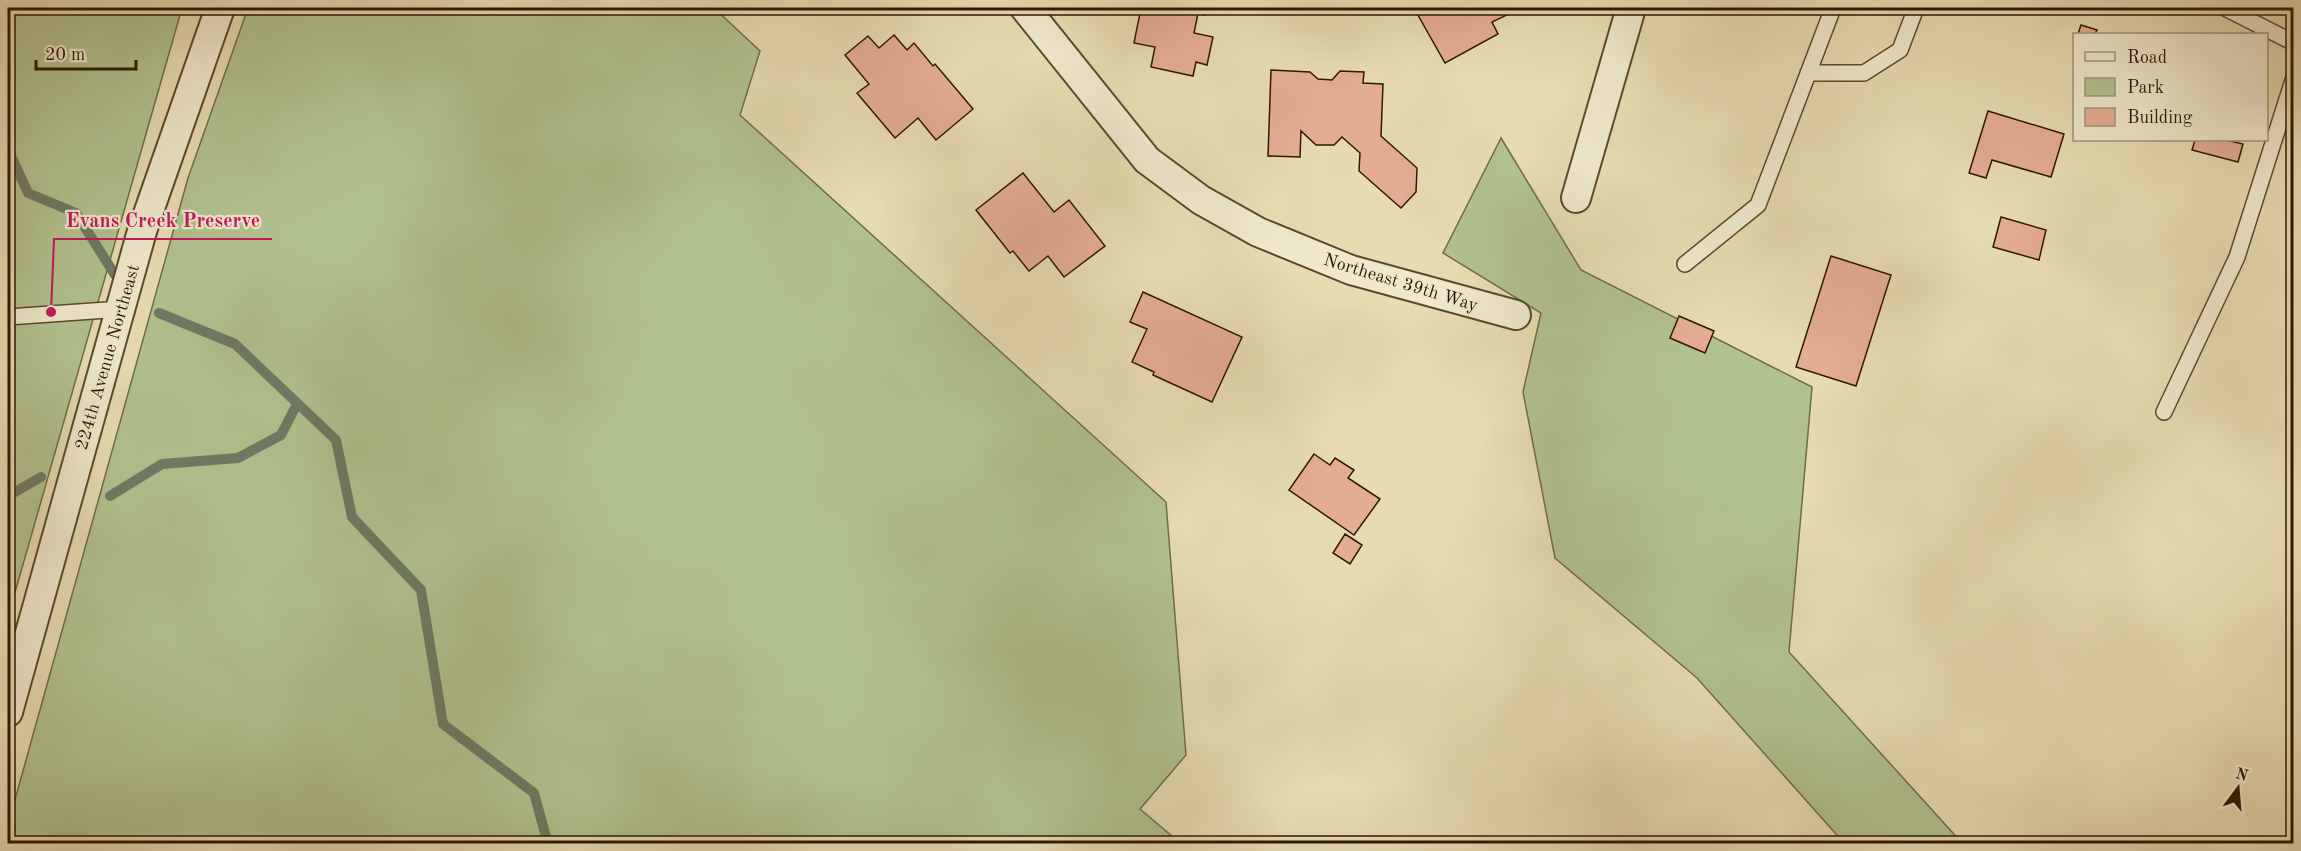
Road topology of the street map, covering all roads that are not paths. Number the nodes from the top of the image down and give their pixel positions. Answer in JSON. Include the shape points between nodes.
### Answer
{"nodes":[{"id":1,"x":220,"y":8,"type":"edge"},
{"id":2,"x":1025,"y":8,"type":"edge"},
{"id":3,"x":1631,"y":8,"type":"edge"},
{"id":4,"x":1833,"y":8,"type":"edge"},
{"id":5,"x":1916,"y":8,"type":"edge"},
{"id":6,"x":2224,"y":8,"type":"edge"},
{"id":7,"x":2294,"y":43,"type":"edge"},
{"id":8,"x":1808,"y":73,"type":"junction"},
{"id":9,"x":2294,"y":77,"type":"edge"},
{"id":10,"x":1576,"y":198,"type":"dead end"},
{"id":11,"x":1685,"y":264,"type":"dead end"},
{"id":12,"x":121,"y":309,"type":"junction"},
{"id":13,"x":1516,"y":315,"type":"dead end"},
{"id":14,"x":8,"y":317,"type":"edge"},
{"id":15,"x":2164,"y":412,"type":"dead end"},
{"id":16,"x":8,"y":712,"type":"edge"}],
"edges":[{"from":1,"to":12,"type":"street","name":"224th Avenue Northeast","via":[[142,231]]},
{"from":2,"to":13,"type":"street","name":"Northeast 39th Way","via":[[1148,160],[1201,200],[1258,232],[1351,270]]},
{"from":3,"to":10,"type":"street"},
{"from":4,"to":8,"type":"lane"},
{"from":5,"to":8,"type":"lane","via":[[1900,50],[1864,73]]},
{"from":6,"to":7,"type":"lane"},
{"from":8,"to":11,"type":"lane","via":[[1758,205]]},
{"from":9,"to":15,"type":"lane","via":[[2237,257]]},
{"from":12,"to":14,"type":"lane"},
{"from":12,"to":16,"type":"street","name":"224th Avenue Northeast"}]}
